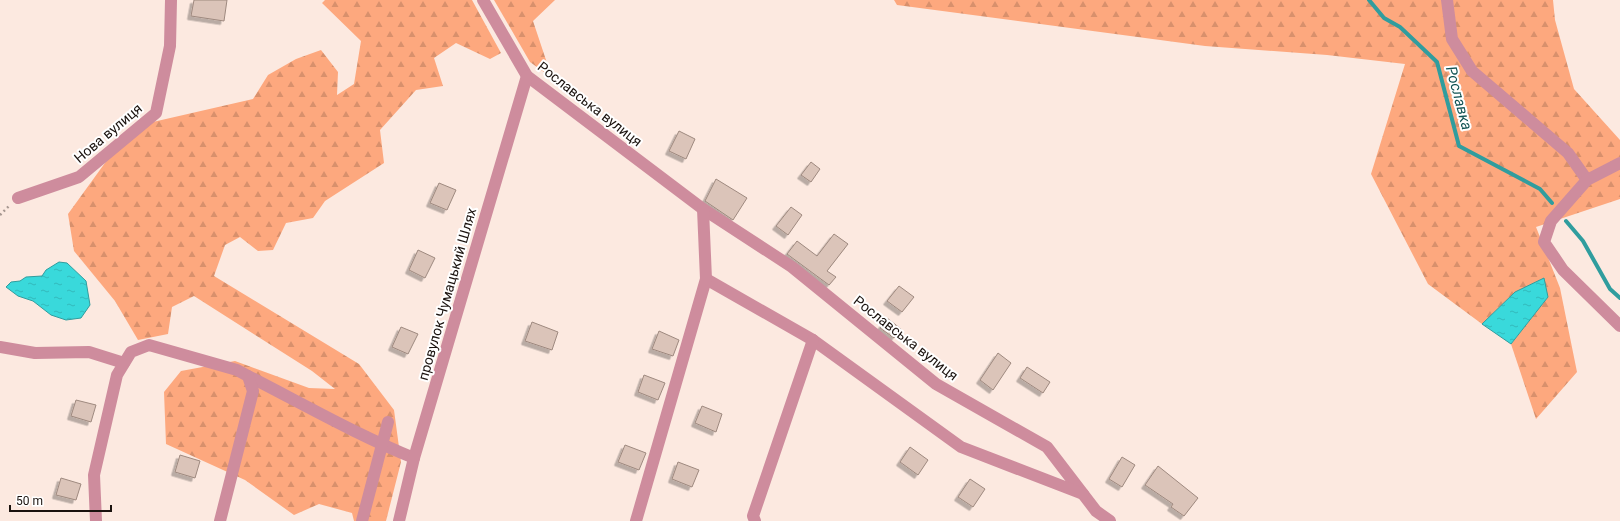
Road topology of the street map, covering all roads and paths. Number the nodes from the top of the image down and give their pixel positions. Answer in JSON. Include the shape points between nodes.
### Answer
{"nodes":[{"id":1,"x":171,"y":0,"type":"edge"},
{"id":2,"x":483,"y":0,"type":"edge"},
{"id":3,"x":1447,"y":0,"type":"edge"},
{"id":4,"x":527,"y":76,"type":"junction"},
{"id":5,"x":1620,"y":164,"type":"edge"},
{"id":6,"x":1587,"y":180,"type":"junction"},
{"id":7,"x":18,"y":198,"type":"dead end"},
{"id":8,"x":703,"y":209,"type":"junction"},
{"id":9,"x":706,"y":279,"type":"junction"},
{"id":10,"x":1620,"y":326,"type":"edge"},
{"id":11,"x":813,"y":340,"type":"junction"},
{"id":12,"x":0,"y":347,"type":"edge"},
{"id":13,"x":124,"y":363,"type":"junction"},
{"id":14,"x":248,"y":376,"type":"junction"},
{"id":15,"x":388,"y":422,"type":"dead end"},
{"id":16,"x":382,"y":445,"type":"junction"},
{"id":17,"x":414,"y":458,"type":"junction"},
{"id":18,"x":1084,"y":495,"type":"junction"},
{"id":19,"x":96,"y":521,"type":"edge"},
{"id":20,"x":220,"y":521,"type":"edge"},
{"id":21,"x":362,"y":521,"type":"edge"},
{"id":22,"x":399,"y":521,"type":"edge"},
{"id":23,"x":636,"y":521,"type":"edge"},
{"id":24,"x":755,"y":521,"type":"edge"},
{"id":25,"x":1110,"y":521,"type":"edge"}],
"edges":[{"from":1,"to":7,"type":"street","name":"Нова вулиця","via":[[170,46],[156,113],[79,177]]},
{"from":2,"to":4,"type":"street","name":"Рославська вулиця"},
{"from":3,"to":6,"type":"street","via":[[1452,39],[1472,71],[1568,153]]},
{"from":4,"to":8,"type":"street","name":"Рославська вулиця"},
{"from":4,"to":17,"type":"street","name":"провулок Чумацький Шлях"},
{"from":5,"to":6,"type":"street"},
{"from":6,"to":10,"type":"street","via":[[1551,221],[1544,242],[1563,270]]},
{"from":8,"to":9,"type":"street"},
{"from":8,"to":18,"type":"street","name":"Рославська вулиця","via":[[792,266],[936,384],[1047,447]]},
{"from":9,"to":11,"type":"street"},
{"from":9,"to":23,"type":"street"},
{"from":11,"to":18,"type":"street","via":[[961,447]]},
{"from":11,"to":24,"type":"street","via":[[753,516]]},
{"from":12,"to":13,"type":"street","via":[[35,353],[89,352]]},
{"from":13,"to":14,"type":"street","via":[[130,352],[149,345],[236,370]]},
{"from":13,"to":19,"type":"street","via":[[117,375],[94,475]]},
{"from":14,"to":16,"type":"street"},
{"from":14,"to":20,"type":"street","via":[[253,391]]},
{"from":15,"to":16,"type":"street"},
{"from":16,"to":17,"type":"street"},
{"from":16,"to":21,"type":"street"},
{"from":17,"to":22,"type":"street","name":"провулок Чумацький Шлях"},
{"from":18,"to":25,"type":"street","name":"Рославська вулиця","via":[[1096,511]]}]}
